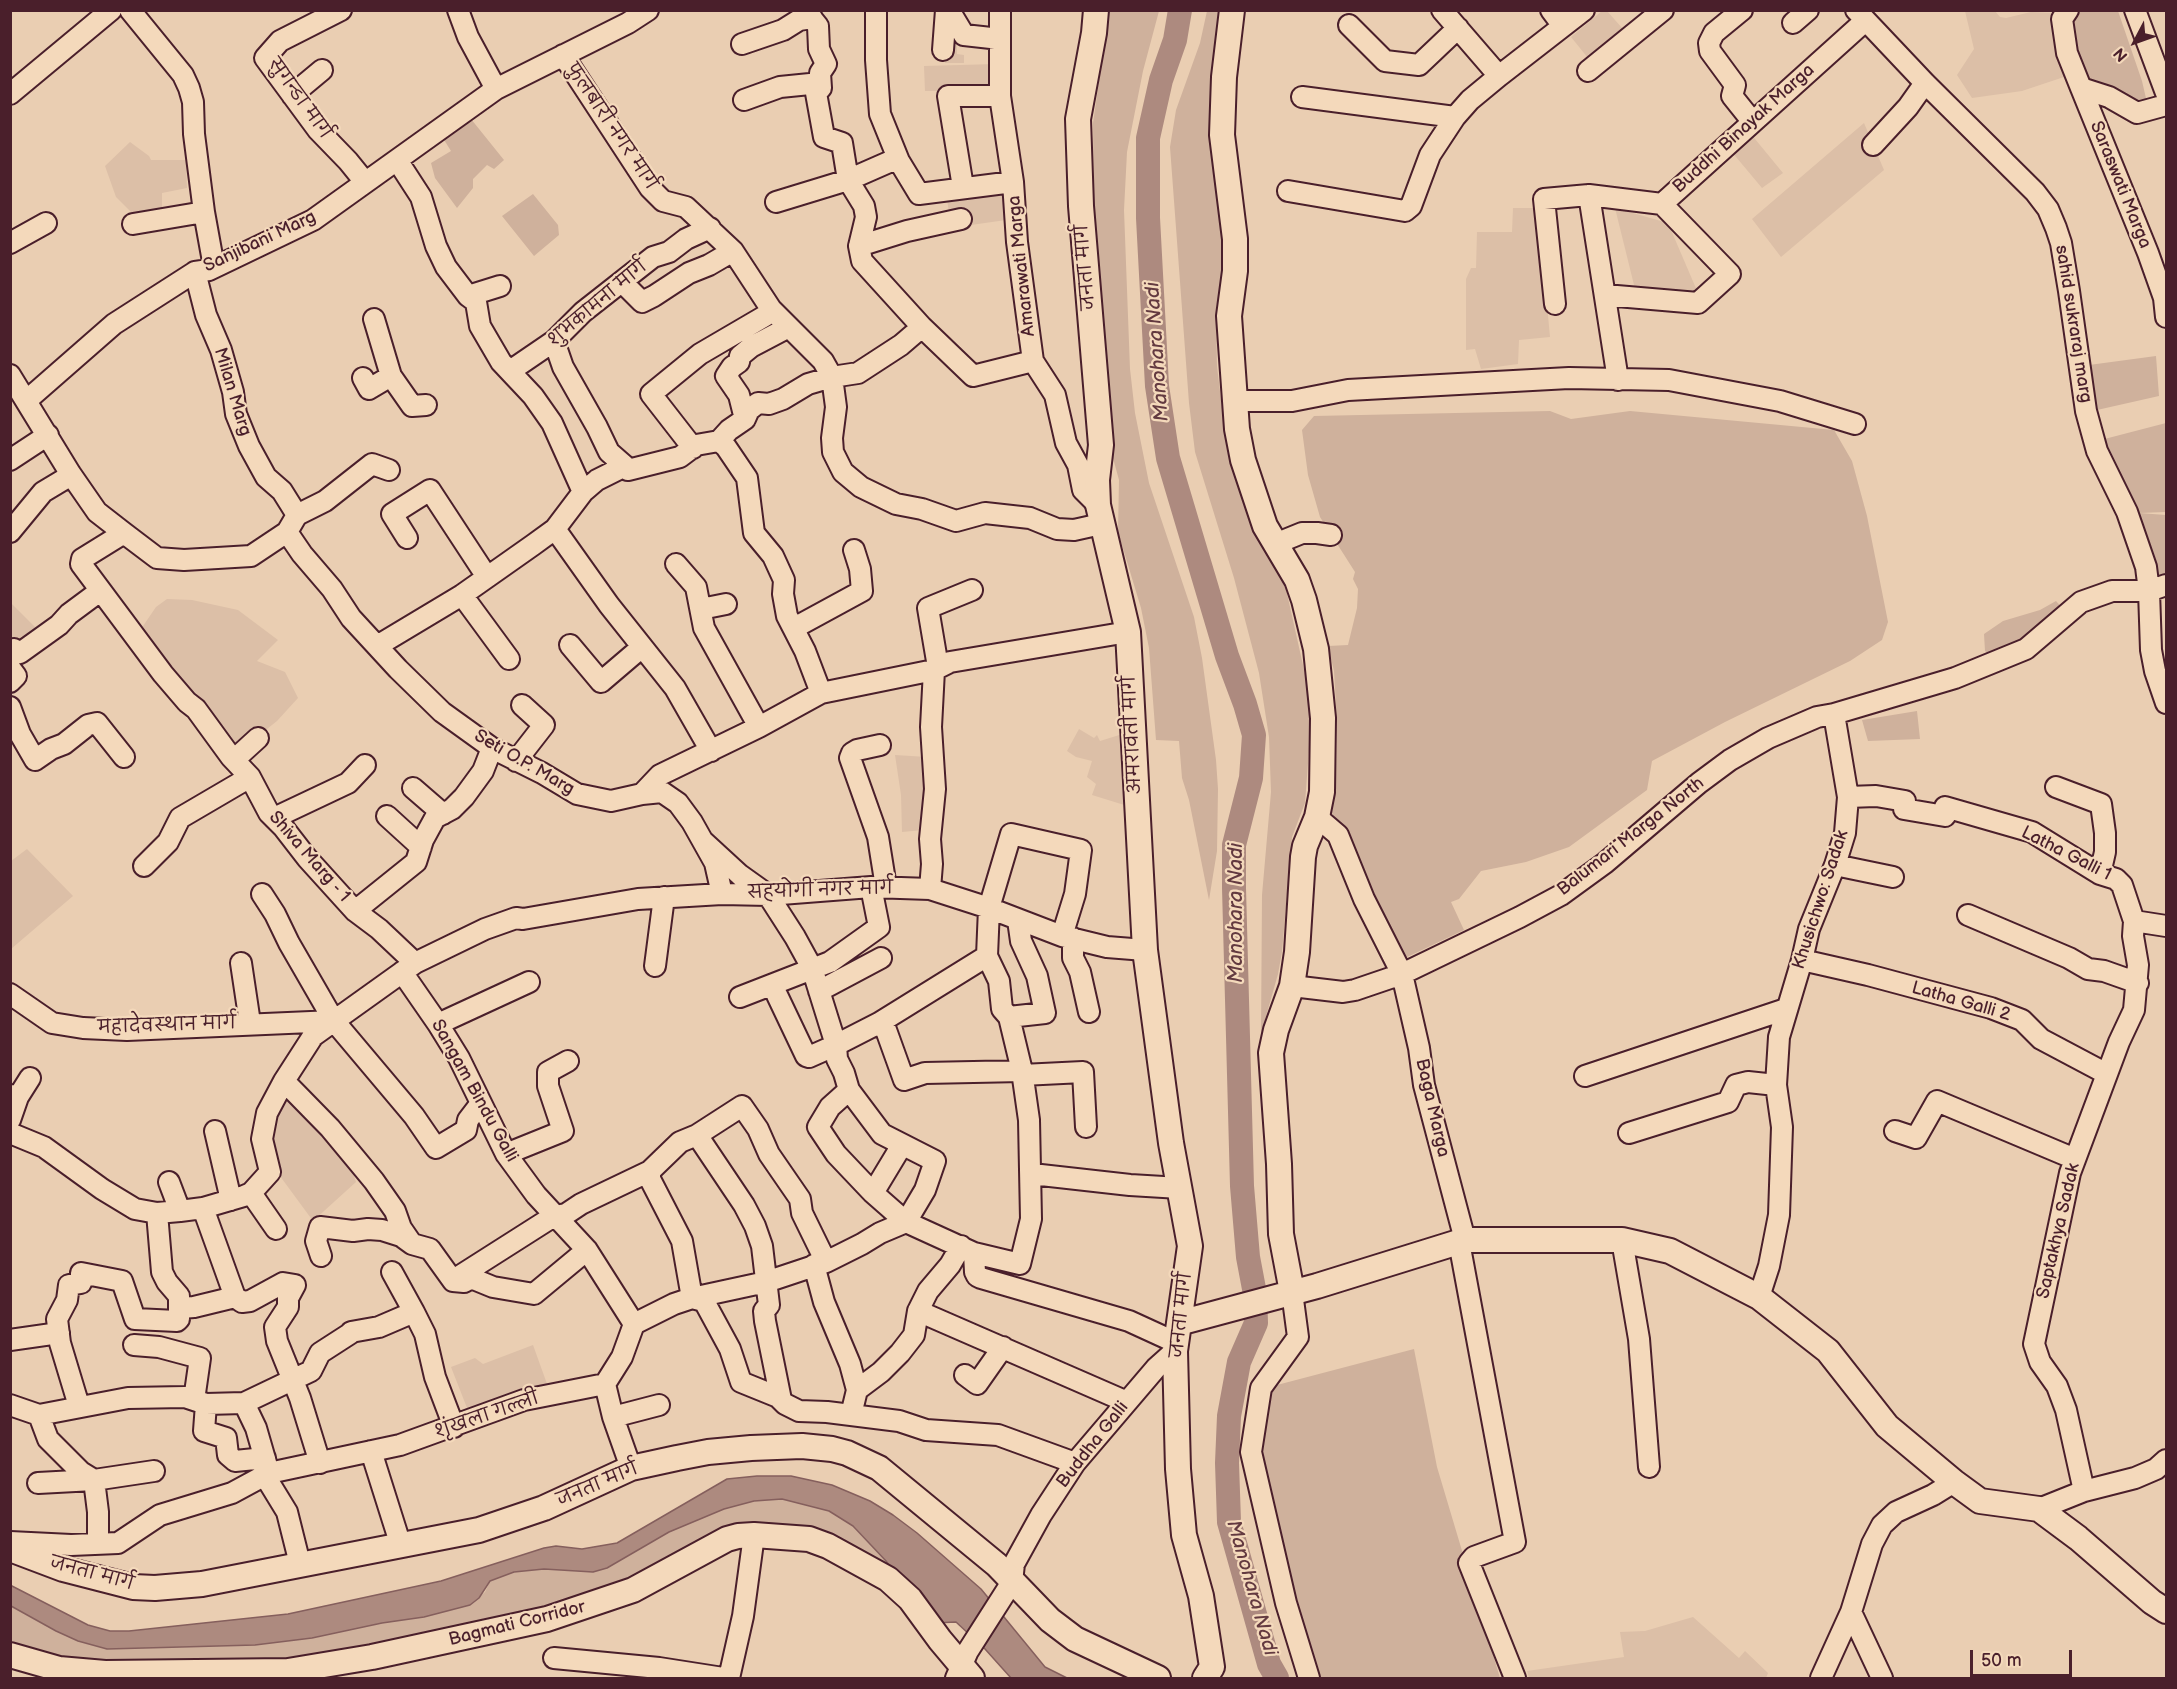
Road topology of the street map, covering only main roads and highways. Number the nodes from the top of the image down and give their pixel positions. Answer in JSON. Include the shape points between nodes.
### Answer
{"nodes":[{"id":1,"x":1096,"y":10,"type":"edge"},
{"id":2,"x":1232,"y":10,"type":"edge"},
{"id":3,"x":1100,"y":514,"type":"joint"},
{"id":4,"x":1145,"y":950,"type":"joint"},
{"id":5,"x":1289,"y":1293,"type":"junction"},
{"id":6,"x":1181,"y":1334,"type":"junction"},
{"id":7,"x":10,"y":1549,"type":"edge"},
{"id":8,"x":2166,"y":1611,"type":"edge"},
{"id":9,"x":10,"y":1655,"type":"edge"},
{"id":10,"x":964,"y":1668,"type":"edge"},
{"id":11,"x":60,"y":1675,"type":"edge"},
{"id":12,"x":1158,"y":1678,"type":"edge"},
{"id":13,"x":1205,"y":1678,"type":"edge"}],
"edges":[{"from":1,"to":3,"type":"main road","name":"जनता मार्ग","via":[[1078,119],[1101,445],[1097,480]]},
{"from":2,"to":5,"type":"main road","via":[[1222,135],[1235,239],[1229,316],[1234,401],[1243,460],[1265,526],[1297,580],[1304,600],[1317,658],[1323,718],[1322,792],[1303,857],[1292,986],[1271,1053],[1281,1234]]},
{"from":3,"to":4,"type":"main road","name":"अमरावती मार्ग","via":[[1128,632]]},
{"from":4,"to":6,"type":"main road","name":"जनता मार्ग","via":[[1171,1143],[1190,1246]]},
{"from":5,"to":6,"type":"main road"},
{"from":5,"to":8,"type":"main road","via":[[1462,1241],[1622,1240],[1670,1251],[1759,1297],[1828,1351],[1887,1426],[1980,1501],[2039,1509]]},
{"from":6,"to":13,"type":"main road","name":"जनता मार्ग","via":[[1178,1469],[1184,1535],[1201,1596],[1212,1667]]},
{"from":7,"to":12,"type":"main road","name":"जनता मार्ग","via":[[63,1569],[133,1587],[202,1584],[479,1530],[518,1519],[631,1468],[708,1452],[802,1446],[832,1449],[879,1468],[997,1565],[1008,1590],[1075,1639]]},
{"from":9,"to":11,"type":"main road","name":"Bagmati Corridor"},
{"from":10,"to":11,"type":"main road","name":"Bagmati Corridor","via":[[910,1599],[888,1579],[828,1545],[809,1539],[754,1535],[727,1539],[633,1590],[573,1611],[372,1657],[288,1671]]}]}
